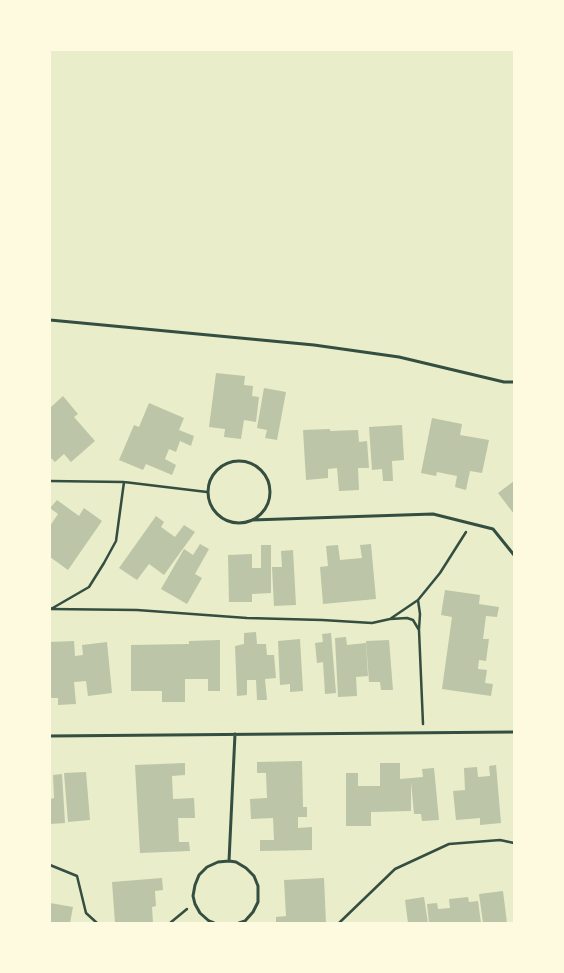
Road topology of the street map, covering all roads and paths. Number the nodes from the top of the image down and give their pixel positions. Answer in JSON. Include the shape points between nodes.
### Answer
{"nodes":[{"id":1,"x":50,"y":320,"type":"edge"},
{"id":2,"x":514,"y":382,"type":"edge"},
{"id":3,"x":50,"y":481,"type":"edge"},
{"id":4,"x":124,"y":482,"type":"junction"},
{"id":5,"x":207,"y":492,"type":"junction"},
{"id":6,"x":252,"y":520,"type":"junction"},
{"id":7,"x":471,"y":524,"type":"junction"},
{"id":8,"x":514,"y":555,"type":"edge"},
{"id":9,"x":418,"y":600,"type":"junction"},
{"id":10,"x":50,"y":609,"type":"edge"},
{"id":11,"x":390,"y":619,"type":"junction"},
{"id":12,"x":419,"y":630,"type":"junction"},
{"id":13,"x":514,"y":732,"type":"edge"},
{"id":14,"x":424,"y":733,"type":"junction"},
{"id":15,"x":235,"y":734,"type":"junction"},
{"id":16,"x":50,"y":736,"type":"edge"},
{"id":17,"x":514,"y":843,"type":"edge"},
{"id":18,"x":229,"y":861,"type":"junction"},
{"id":19,"x":50,"y":865,"type":"edge"},
{"id":20,"x":195,"y":904,"type":"junction"},
{"id":21,"x":93,"y":919,"type":"junction"},
{"id":22,"x":91,"y":923,"type":"edge"},
{"id":23,"x":97,"y":923,"type":"edge"},
{"id":24,"x":170,"y":923,"type":"edge"},
{"id":25,"x":214,"y":923,"type":"edge"},
{"id":26,"x":239,"y":923,"type":"edge"},
{"id":27,"x":339,"y":923,"type":"edge"}],
"edges":[{"from":1,"to":2,"type":"lane","via":[[322,346],[399,357],[504,382]]},
{"from":3,"to":4,"type":"path"},
{"from":4,"to":5,"type":"path"},
{"from":4,"to":10,"type":"path","via":[[116,541],[104,564],[89,587]]},
{"from":5,"to":6,"type":"lane","via":[[213,510],[221,518],[242,523]]},
{"from":5,"to":6,"type":"lane","via":[[209,481],[222,464],[232,460],[244,460],[254,464],[263,471],[270,491],[263,512]]},
{"from":6,"to":7,"type":"lane","via":[[432,514]]},
{"from":7,"to":8,"type":"lane","via":[[493,529]]},
{"from":7,"to":9,"type":"path","via":[[440,573]]},
{"from":9,"to":11,"type":"path"},
{"from":9,"to":12,"type":"path"},
{"from":10,"to":11,"type":"path","via":[[137,610],[372,623]]},
{"from":11,"to":12,"type":"path","via":[[413,620]]},
{"from":12,"to":14,"type":"path"},
{"from":13,"to":14,"type":"lane"},
{"from":14,"to":15,"type":"lane"},
{"from":15,"to":16,"type":"lane"},
{"from":15,"to":18,"type":"lane"},
{"from":17,"to":27,"type":"path","via":[[500,840],[449,844],[395,869]]},
{"from":18,"to":20,"type":"lane","via":[[213,864],[199,875],[194,885]]},
{"from":18,"to":26,"type":"lane","via":[[246,868],[254,876],[258,886],[258,902],[253,912]]},
{"from":19,"to":21,"type":"path","via":[[77,876],[86,913]]},
{"from":20,"to":24,"type":"path"},
{"from":20,"to":25,"type":"lane","via":[[200,914]]},
{"from":21,"to":22,"type":"path"},
{"from":21,"to":23,"type":"path"}]}
